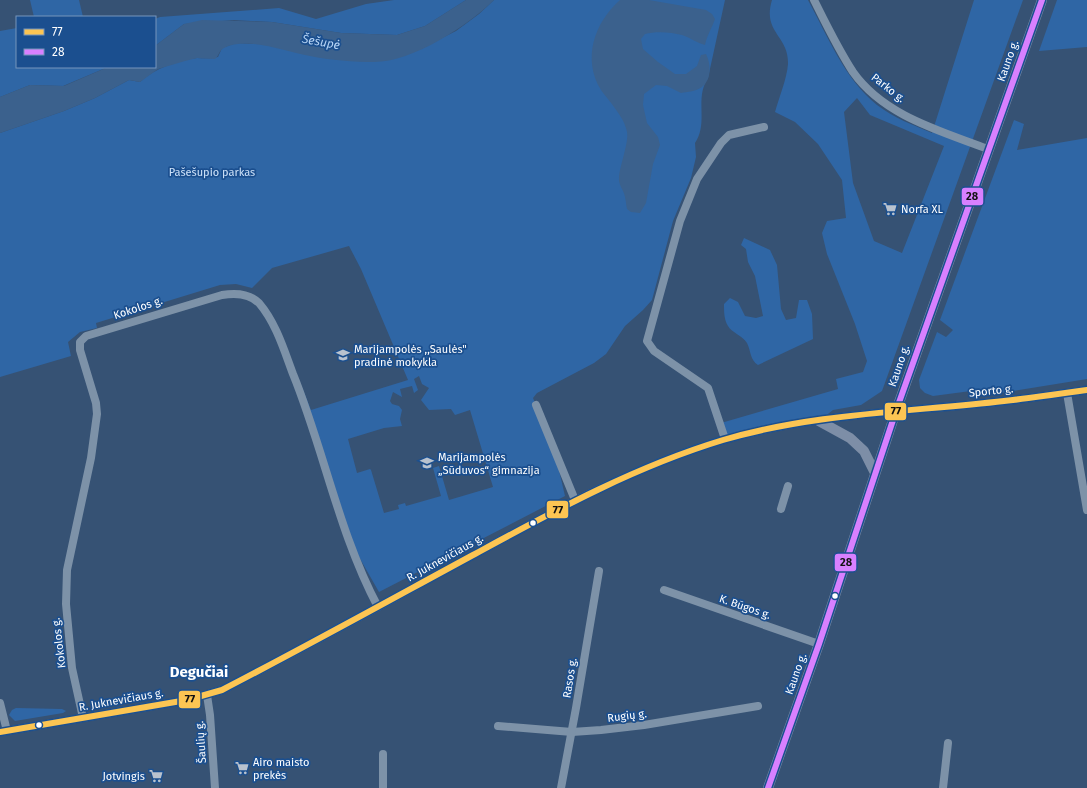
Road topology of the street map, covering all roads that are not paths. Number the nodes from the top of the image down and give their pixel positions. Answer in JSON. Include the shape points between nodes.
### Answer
{"nodes":[{"id":1,"x":814,"y":0,"type":"edge"},
{"id":2,"x":1042,"y":0,"type":"edge"},
{"id":3,"x":764,"y":127,"type":"dead end"},
{"id":4,"x":988,"y":149,"type":"junction"},
{"id":5,"x":1087,"y":390,"type":"edge"},
{"id":6,"x":1067,"y":393,"type":"junction"},
{"id":7,"x":536,"y":405,"type":"dead end"},
{"id":8,"x":896,"y":411,"type":"junction"},
{"id":9,"x":819,"y":420,"type":"junction"},
{"id":10,"x":726,"y":440,"type":"junction"},
{"id":11,"x":875,"y":473,"type":"junction"},
{"id":12,"x":788,"y":486,"type":"dead end"},
{"id":13,"x":575,"y":500,"type":"junction"},
{"id":14,"x":781,"y":509,"type":"dead end"},
{"id":15,"x":1087,"y":510,"type":"edge"},
{"id":16,"x":598,"y":571,"type":"dead end"},
{"id":17,"x":664,"y":590,"type":"dead end"},
{"id":18,"x":378,"y":607,"type":"junction"},
{"id":19,"x":819,"y":644,"type":"junction"},
{"id":20,"x":206,"y":695,"type":"junction"},
{"id":21,"x":0,"y":703,"type":"edge"},
{"id":22,"x":758,"y":706,"type":"dead end"},
{"id":23,"x":83,"y":718,"type":"junction"},
{"id":24,"x":498,"y":726,"type":"dead end"},
{"id":25,"x":2,"y":732,"type":"edge"},
{"id":26,"x":572,"y":732,"type":"junction"},
{"id":27,"x":948,"y":744,"type":"dead end"},
{"id":28,"x":383,"y":754,"type":"dead end"},
{"id":29,"x":215,"y":788,"type":"edge"},
{"id":30,"x":383,"y":788,"type":"edge"},
{"id":31,"x":561,"y":788,"type":"edge"},
{"id":32,"x":768,"y":788,"type":"edge"},
{"id":33,"x":943,"y":788,"type":"edge"}],
"edges":[{"from":1,"to":4,"type":"street","name":"Parko g.","via":[[842,54],[854,73],[872,92],[887,104],[925,125]]},
{"from":2,"to":4,"type":"main road","name":"Kauno g."},
{"from":3,"to":10,"type":"street","via":[[730,135],[721,143],[697,179],[680,221],[647,341],[654,351],[708,388]]},
{"from":4,"to":8,"type":"main road","name":"Kauno g."},
{"from":5,"to":6,"type":"street","name":"Sporto g."},
{"from":6,"to":8,"type":"street","name":"Sporto g."},
{"from":6,"to":15,"type":"street"},
{"from":7,"to":13,"type":"street"},
{"from":8,"to":9,"type":"street","name":"R. Juknevičiaus g."},
{"from":8,"to":11,"type":"main road","name":"Kauno g."},
{"from":9,"to":10,"type":"street","name":"R. Juknevičiaus g."},
{"from":9,"to":11,"type":"main road","via":[[850,438],[864,451]]},
{"from":10,"to":13,"type":"street","name":"R. Juknevičiaus g.","via":[[657,463]]},
{"from":11,"to":19,"type":"main road","name":"Kauno g."},
{"from":12,"to":14,"type":"street"},
{"from":13,"to":18,"type":"street","name":"R. Juknevičiaus g."},
{"from":16,"to":26,"type":"street","name":"Rasos g."},
{"from":17,"to":19,"type":"street","name":"K. Būgos g."},
{"from":18,"to":20,"type":"street","name":"R. Juknevičiaus g.","via":[[235,683]]},
{"from":18,"to":23,"type":"street","name":"Kokolos g.","via":[[346,532],[313,425],[276,330],[258,303],[244,295],[222,295],[86,336],[80,342],[80,350],[97,414],[91,458],[67,570],[66,604],[72,668]]},
{"from":19,"to":32,"type":"main road","name":"Kauno g."},
{"from":20,"to":23,"type":"street","name":"R. Juknevičiaus g."},
{"from":20,"to":29,"type":"street","name":"Šaulių g.","via":[[210,715]]},
{"from":21,"to":25,"type":"street","name":"R. Juknevičiaus g."},
{"from":22,"to":26,"type":"street","name":"Rugių g.","via":[[644,726]]},
{"from":23,"to":25,"type":"street","name":"R. Juknevičiaus g."},
{"from":24,"to":26,"type":"street","name":"Rugių g."},
{"from":26,"to":31,"type":"street","name":"Rasos g."},
{"from":27,"to":33,"type":"street"},
{"from":28,"to":30,"type":"street"}]}
